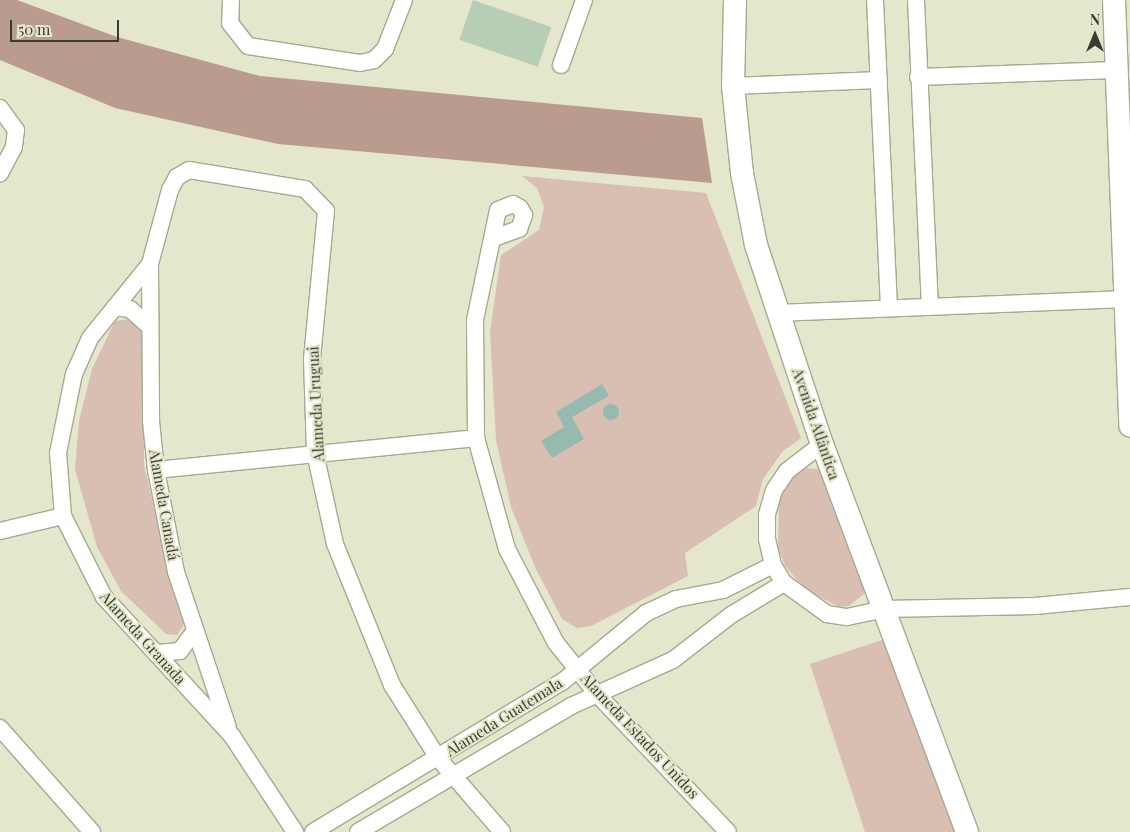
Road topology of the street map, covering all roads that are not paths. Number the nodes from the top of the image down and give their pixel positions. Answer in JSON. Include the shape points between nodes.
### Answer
{"nodes":[{"id":1,"x":231,"y":0,"type":"edge"},
{"id":2,"x":404,"y":0,"type":"edge"},
{"id":3,"x":584,"y":0,"type":"edge"},
{"id":4,"x":735,"y":0,"type":"edge"},
{"id":5,"x":875,"y":0,"type":"edge"},
{"id":6,"x":916,"y":0,"type":"edge"},
{"id":7,"x":1114,"y":0,"type":"edge"},
{"id":8,"x":560,"y":65,"type":"dead end"},
{"id":9,"x":1116,"y":70,"type":"junction"},
{"id":10,"x":918,"y":77,"type":"junction"},
{"id":11,"x":879,"y":80,"type":"junction"},
{"id":12,"x":733,"y":86,"type":"junction"},
{"id":13,"x":0,"y":108,"type":"edge"},
{"id":14,"x":204,"y":170,"type":"joint"},
{"id":15,"x":0,"y":172,"type":"edge"},
{"id":16,"x":494,"y":238,"type":"dead end"},
{"id":17,"x":150,"y":264,"type":"junction"},
{"id":18,"x":1125,"y":299,"type":"junction"},
{"id":19,"x":115,"y":307,"type":"junction"},
{"id":20,"x":930,"y":307,"type":"junction"},
{"id":21,"x":889,"y":308,"type":"junction"},
{"id":22,"x":778,"y":313,"type":"junction"},
{"id":23,"x":150,"y":326,"type":"junction"},
{"id":24,"x":1130,"y":426,"type":"edge"},
{"id":25,"x":476,"y":438,"type":"junction"},
{"id":26,"x":822,"y":444,"type":"junction"},
{"id":27,"x":315,"y":453,"type":"junction"},
{"id":28,"x":156,"y":470,"type":"junction"},
{"id":29,"x":63,"y":516,"type":"junction"},
{"id":30,"x":0,"y":530,"type":"edge"},
{"id":31,"x":773,"y":565,"type":"junction"},
{"id":32,"x":784,"y":584,"type":"junction"},
{"id":33,"x":1130,"y":597,"type":"edge"},
{"id":34,"x":884,"y":609,"type":"junction"},
{"id":35,"x":194,"y":632,"type":"junction"},
{"id":36,"x":157,"y":653,"type":"junction"},
{"id":37,"x":578,"y":670,"type":"junction"},
{"id":38,"x":597,"y":694,"type":"junction"},
{"id":39,"x":0,"y":728,"type":"edge"},
{"id":40,"x":232,"y":736,"type":"junction"},
{"id":41,"x":438,"y":758,"type":"junction"},
{"id":42,"x":453,"y":776,"type":"junction"},
{"id":43,"x":92,"y":832,"type":"edge"},
{"id":44,"x":295,"y":832,"type":"edge"},
{"id":45,"x":313,"y":832,"type":"edge"},
{"id":46,"x":358,"y":832,"type":"edge"},
{"id":47,"x":502,"y":832,"type":"edge"},
{"id":48,"x":728,"y":832,"type":"edge"},
{"id":49,"x":966,"y":832,"type":"edge"}],
"edges":[{"from":1,"to":2,"type":"street","via":[[230,23],[248,46],[360,63],[374,60],[385,49]]},
{"from":3,"to":8,"type":"street"},
{"from":4,"to":12,"type":"street","name":"Avenida Atlântica"},
{"from":5,"to":11,"type":"street"},
{"from":6,"to":10,"type":"street"},
{"from":7,"to":9,"type":"street"},
{"from":9,"to":10,"type":"street"},
{"from":9,"to":18,"type":"street"},
{"from":10,"to":20,"type":"street"},
{"from":11,"to":12,"type":"street"},
{"from":11,"to":21,"type":"street"},
{"from":12,"to":22,"type":"street","name":"Avenida Atlântica","via":[[744,182]]},
{"from":13,"to":15,"type":"street","via":[[16,130],[14,147]]},
{"from":14,"to":17,"type":"street","name":"Alameda Granada","via":[[189,170],[177,177]]},
{"from":14,"to":27,"type":"street","name":"Alameda Uruguai","via":[[306,189],[326,211],[312,359]]},
{"from":16,"to":25,"type":"street","name":"Alameda Estados Unidos","via":[[482,272],[475,320]]},
{"from":17,"to":19,"type":"street","name":"Alameda Granada"},
{"from":17,"to":23,"type":"street","name":"Alameda Canadá"},
{"from":18,"to":20,"type":"street"},
{"from":18,"to":24,"type":"street"},
{"from":19,"to":23,"type":"street","via":[[130,309]]},
{"from":19,"to":29,"type":"street","name":"Alameda Granada","via":[[90,338],[74,374],[62,416],[58,453]]},
{"from":20,"to":21,"type":"street"},
{"from":21,"to":22,"type":"street"},
{"from":22,"to":26,"type":"street","name":"Avenida Atlântica"},
{"from":23,"to":28,"type":"street","name":"Alameda Canadá"},
{"from":25,"to":27,"type":"street"},
{"from":25,"to":37,"type":"street","name":"Alameda Estados Unidos","via":[[507,549],[531,601]]},
{"from":26,"to":31,"type":"street","via":[[787,471],[774,490],[767,515]]},
{"from":26,"to":34,"type":"street","name":"Avenida Atlântica"},
{"from":27,"to":28,"type":"street"},
{"from":27,"to":41,"type":"street","name":"Alameda Uruguai","via":[[335,544],[361,617],[392,685]]},
{"from":28,"to":35,"type":"street","name":"Alameda Canadá","via":[[176,572]]},
{"from":29,"to":30,"type":"street"},
{"from":29,"to":36,"type":"street","name":"Alameda Granada","via":[[104,597]]},
{"from":31,"to":32,"type":"street"},
{"from":31,"to":37,"type":"street","name":"Alameda Guatemala","via":[[723,590],[676,599],[646,613]]},
{"from":32,"to":34,"type":"street","via":[[827,614],[848,617]]},
{"from":32,"to":38,"type":"street","name":"Alameda Guatemala","via":[[731,615],[673,660]]},
{"from":33,"to":34,"type":"street","via":[[1035,606]]},
{"from":34,"to":49,"type":"street","name":"Avenida Atlântica"},
{"from":35,"to":36,"type":"street","via":[[180,651]]},
{"from":35,"to":40,"type":"street","name":"Alameda Canadá"},
{"from":36,"to":40,"type":"street","name":"Alameda Granada"},
{"from":37,"to":38,"type":"street","name":"Alameda Estados Unidos"},
{"from":37,"to":41,"type":"street","name":"Alameda Guatemala"},
{"from":38,"to":42,"type":"street","name":"Alameda Guatemala"},
{"from":38,"to":48,"type":"street","name":"Alameda Estados Unidos"},
{"from":39,"to":43,"type":"street"},
{"from":40,"to":44,"type":"street","name":"Alameda Granada"},
{"from":41,"to":42,"type":"street","name":"Alameda Uruguai"},
{"from":41,"to":45,"type":"street","name":"Alameda Guatemala"},
{"from":42,"to":46,"type":"street","name":"Alameda Guatemala"},
{"from":42,"to":47,"type":"street","name":"Alameda Uruguai"}]}
